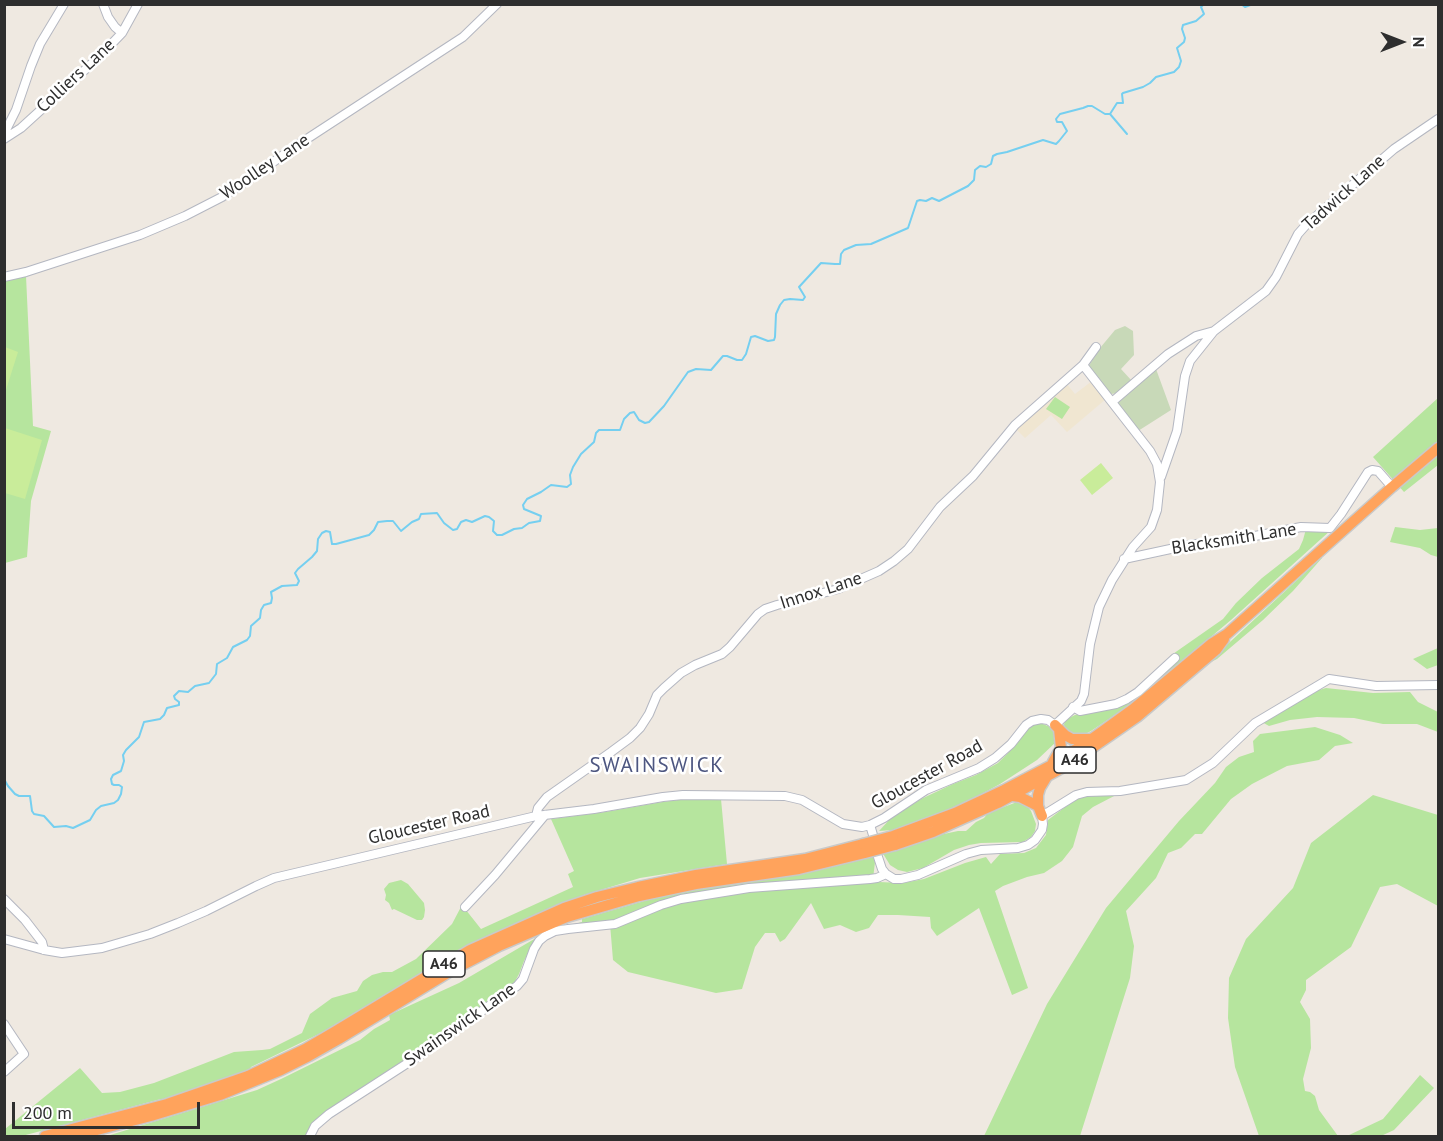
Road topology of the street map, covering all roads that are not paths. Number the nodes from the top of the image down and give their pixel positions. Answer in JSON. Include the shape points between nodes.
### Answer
{"nodes":[{"id":1,"x":64,"y":4,"type":"edge"},
{"id":2,"x":103,"y":4,"type":"edge"},
{"id":3,"x":138,"y":4,"type":"edge"},
{"id":4,"x":497,"y":4,"type":"edge"},
{"id":5,"x":122,"y":33,"type":"junction"},
{"id":6,"x":1438,"y":119,"type":"edge"},
{"id":7,"x":4,"y":134,"type":"edge"},
{"id":8,"x":4,"y":139,"type":"edge"},
{"id":9,"x":4,"y":277,"type":"edge"},
{"id":10,"x":1214,"y":331,"type":"junction"},
{"id":11,"x":1096,"y":347,"type":"dead end"},
{"id":12,"x":1083,"y":365,"type":"junction"},
{"id":13,"x":1112,"y":402,"type":"junction"},
{"id":14,"x":1438,"y":448,"type":"edge"},
{"id":15,"x":1160,"y":482,"type":"junction"},
{"id":16,"x":1392,"y":487,"type":"junction"},
{"id":17,"x":1143,"y":535,"type":"junction"},
{"id":18,"x":1147,"y":554,"type":"junction"},
{"id":19,"x":1124,"y":559,"type":"junction"},
{"id":20,"x":1227,"y":634,"type":"junction"},
{"id":21,"x":1175,"y":658,"type":"dead end"},
{"id":22,"x":1438,"y":685,"type":"edge"},
{"id":23,"x":1073,"y":707,"type":"junction"},
{"id":24,"x":1057,"y":727,"type":"junction"},
{"id":25,"x":1093,"y":738,"type":"junction"},
{"id":26,"x":1050,"y":766,"type":"junction"},
{"id":27,"x":1047,"y":778,"type":"junction"},
{"id":28,"x":1012,"y":796,"type":"junction"},
{"id":29,"x":1040,"y":811,"type":"junction"},
{"id":30,"x":545,"y":815,"type":"junction"},
{"id":31,"x":536,"y":816,"type":"junction"},
{"id":32,"x":870,"y":825,"type":"junction"},
{"id":33,"x":873,"y":835,"type":"dead end"},
{"id":34,"x":894,"y":840,"type":"junction"},
{"id":35,"x":864,"y":848,"type":"junction"},
{"id":36,"x":878,"y":854,"type":"dead end"},
{"id":37,"x":886,"y":874,"type":"junction"},
{"id":38,"x":4,"y":899,"type":"edge"},
{"id":39,"x":465,"y":906,"type":"dead end"},
{"id":40,"x":4,"y":939,"type":"edge"},
{"id":41,"x":44,"y":950,"type":"junction"},
{"id":42,"x":4,"y":1024,"type":"edge"},
{"id":43,"x":4,"y":1072,"type":"edge"},
{"id":44,"x":45,"y":1137,"type":"edge"},
{"id":45,"x":74,"y":1137,"type":"edge"},
{"id":46,"x":310,"y":1137,"type":"edge"}],
"edges":[{"from":1,"to":7,"type":"street","via":[[40,44]]},
{"from":2,"to":5,"type":"street"},
{"from":3,"to":5,"type":"street","name":"Colliers Lane"},
{"from":4,"to":9,"type":"street","name":"Woolley Lane","via":[[463,37],[222,197],[140,236]]},
{"from":5,"to":8,"type":"street","name":"Colliers Lane","via":[[21,128]]},
{"from":6,"to":10,"type":"street","name":"Tadwick Lane","via":[[1394,149],[1306,225],[1266,291]]},
{"from":10,"to":13,"type":"street","name":"Tadwick Lane","via":[[1196,336],[1168,354]]},
{"from":10,"to":15,"type":"street","name":"Tadwick Lane","via":[[1190,362],[1176,431]]},
{"from":11,"to":12,"type":"street","name":"Innox Lane"},
{"from":12,"to":13,"type":"street","name":"Tadwick Lane"},
{"from":12,"to":31,"type":"street","name":"Innox Lane","via":[[1015,425],[894,561],[838,589],[765,609],[722,654],[681,673],[664,688],[640,729],[547,797]]},
{"from":13,"to":15,"type":"street","name":"Tadwick Lane","via":[[1150,451]]},
{"from":14,"to":16,"type":"highway","number":"A46"},
{"from":15,"to":17,"type":"street","name":"Tadwick Lane","via":[[1155,518]]},
{"from":16,"to":18,"type":"street","name":"Blacksmith Lane","via":[[1378,471],[1368,472],[1330,528],[1300,527]]},
{"from":16,"to":20,"type":"highway","number":"A46"},
{"from":17,"to":18,"type":"street","name":"Blacksmith Lane"},
{"from":17,"to":19,"type":"street","name":"Tadwick Lane"},
{"from":18,"to":19,"type":"street","name":"Blacksmith Lane"},
{"from":19,"to":23,"type":"street","name":"Tadwick Lane","via":[[1099,607],[1084,694]]},
{"from":20,"to":25,"type":"highway","number":"A46"},
{"from":20,"to":27,"type":"highway","number":"A46","via":[[1216,650],[1137,717]]},
{"from":21,"to":23,"type":"street","via":[[1127,699],[1080,711]]},
{"from":22,"to":29,"type":"street","via":[[1376,686],[1329,679],[1254,723],[1213,763],[1186,780],[1087,792]]},
{"from":23,"to":24,"type":"street","name":"Tadwick Lane"},
{"from":24,"to":25,"type":"highway","via":[[1072,739]]},
{"from":24,"to":26,"type":"highway","via":[[1061,748]]},
{"from":24,"to":32,"type":"street","name":"Gloucester Road","via":[[1048,720],[1032,721],[980,768],[926,790]]},
{"from":25,"to":26,"type":"highway","number":"A46"},
{"from":26,"to":34,"type":"highway","number":"A46"},
{"from":27,"to":28,"type":"highway","number":"A46"},
{"from":27,"to":29,"type":"highway","via":[[1038,795]]},
{"from":28,"to":29,"type":"highway"},
{"from":28,"to":34,"type":"highway","number":"A46","via":[[942,828]]},
{"from":29,"to":37,"type":"street","via":[[1042,830],[1028,845],[966,854],[909,878],[894,879]]},
{"from":30,"to":31,"type":"street","name":"Gloucester Road"},
{"from":30,"to":32,"type":"street","name":"Gloucester Road","via":[[683,795],[785,796],[802,800],[843,824]]},
{"from":30,"to":39,"type":"street"},
{"from":31,"to":41,"type":"street","name":"Gloucester Road","via":[[274,878],[178,923],[102,948],[62,953]]},
{"from":32,"to":33,"type":"street","name":"Gloucester Road"},
{"from":34,"to":35,"type":"highway","number":"A46","bridge":true},
{"from":35,"to":44,"type":"highway","number":"A46","via":[[638,886],[564,908],[470,950],[334,1032],[248,1076],[167,1104]]},
{"from":35,"to":45,"type":"highway","number":"A46","via":[[800,869],[696,884],[567,918],[451,971],[280,1070],[220,1095]]},
{"from":36,"to":37,"type":"street"},
{"from":37,"to":46,"type":"street","name":"Swainswick Lane","via":[[870,879],[749,888],[681,899],[615,924],[568,929],[545,936],[534,949],[517,986],[329,1114],[315,1126]]},
{"from":38,"to":41,"type":"street","via":[[25,920]]},
{"from":40,"to":41,"type":"street","name":"Gloucester Road"},
{"from":42,"to":43,"type":"street","via":[[24,1054]]}]}
